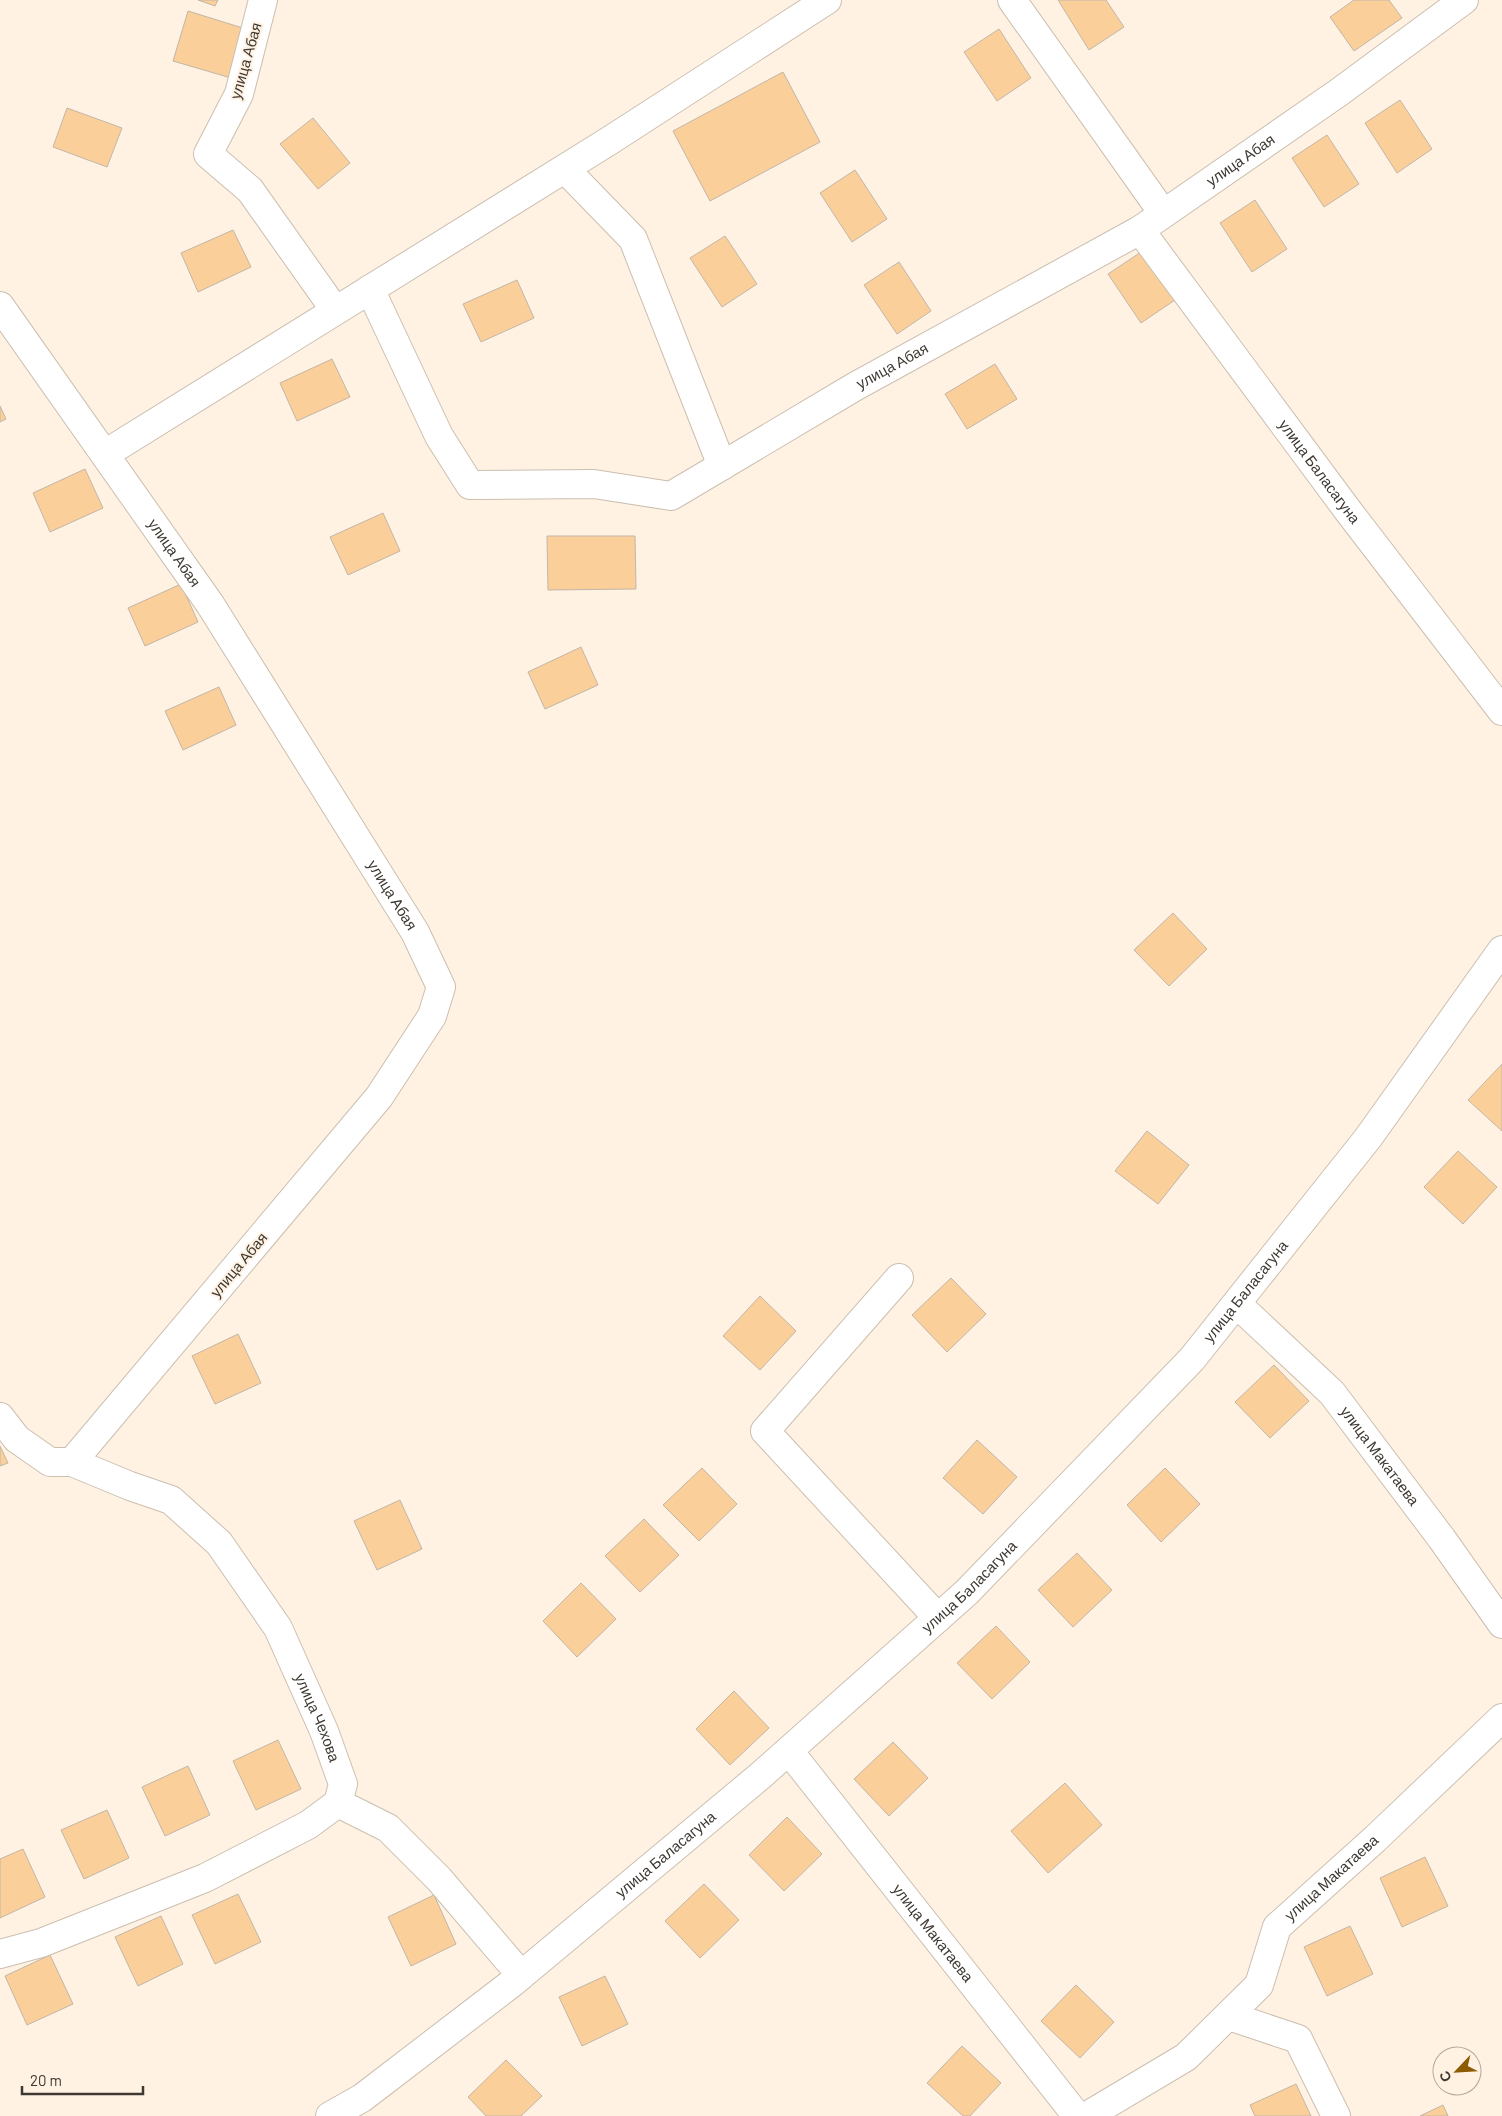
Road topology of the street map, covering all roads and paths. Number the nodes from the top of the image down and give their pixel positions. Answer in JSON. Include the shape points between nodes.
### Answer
{"nodes":[{"id":1,"x":263,"y":0,"type":"edge"},
{"id":2,"x":827,"y":0,"type":"edge"},
{"id":3,"x":1012,"y":0,"type":"edge"},
{"id":4,"x":1464,"y":0,"type":"edge"},
{"id":5,"x":565,"y":169,"type":"junction"},
{"id":6,"x":1163,"y":213,"type":"junction"},
{"id":7,"x":1140,"y":230,"type":"junction"},
{"id":8,"x":370,"y":288,"type":"junction"},
{"id":9,"x":0,"y":306,"type":"edge"},
{"id":10,"x":335,"y":310,"type":"junction"},
{"id":11,"x":105,"y":454,"type":"junction"},
{"id":12,"x":722,"y":466,"type":"junction"},
{"id":13,"x":1502,"y":711,"type":"edge"},
{"id":14,"x":1502,"y":950,"type":"edge"},
{"id":15,"x":899,"y":1278,"type":"dead end"},
{"id":16,"x":1237,"y":1304,"type":"junction"},
{"id":17,"x":0,"y":1417,"type":"edge"},
{"id":18,"x":72,"y":1462,"type":"junction"},
{"id":19,"x":938,"y":1618,"type":"junction"},
{"id":20,"x":1502,"y":1624,"type":"edge"},
{"id":21,"x":1502,"y":1718,"type":"edge"},
{"id":22,"x":789,"y":1751,"type":"junction"},
{"id":23,"x":338,"y":1803,"type":"junction"},
{"id":24,"x":0,"y":1954,"type":"edge"},
{"id":25,"x":521,"y":1975,"type":"junction"},
{"id":26,"x":1229,"y":2016,"type":"junction"},
{"id":27,"x":330,"y":2116,"type":"edge"},
{"id":28,"x":1077,"y":2116,"type":"edge"},
{"id":29,"x":1087,"y":2116,"type":"edge"},
{"id":30,"x":1336,"y":2116,"type":"edge"}],
"edges":[{"from":1,"to":10,"type":"street","name":"улица Абая","via":[[239,94],[208,154],[250,190]]},
{"from":2,"to":5,"type":"street"},
{"from":3,"to":6,"type":"street"},
{"from":4,"to":6,"type":"street","name":"улица Абая","via":[[1338,93]]},
{"from":5,"to":8,"type":"street"},
{"from":5,"to":12,"type":"street","via":[[633,239]]},
{"from":6,"to":7,"type":"street","name":"улица Абая"},
{"from":7,"to":12,"type":"street","name":"улица Абая","via":[[856,386]]},
{"from":7,"to":13,"type":"street","name":"улица Баласагуна","via":[[1348,512]]},
{"from":8,"to":10,"type":"street"},
{"from":8,"to":12,"type":"street","name":"улица Абая","via":[[440,436],[470,485],[594,484],[671,496]]},
{"from":9,"to":11,"type":"street","name":"улица Абая"},
{"from":10,"to":11,"type":"street"},
{"from":11,"to":18,"type":"street","name":"улица Абая","via":[[210,604],[415,932],[441,987],[432,1016],[379,1097]]},
{"from":14,"to":16,"type":"street","name":"улица Баласагуна","via":[[1368,1138]]},
{"from":15,"to":19,"type":"street","via":[[765,1431]]},
{"from":16,"to":19,"type":"street","name":"улица Баласагуна","via":[[1192,1359],[967,1592]]},
{"from":16,"to":20,"type":"street","name":"улица Макатаева","via":[[1332,1393]]},
{"from":17,"to":18,"type":"street","name":"улица Чехова","via":[[17,1439],[50,1462]]},
{"from":18,"to":23,"type":"street","name":"улица Чехова","via":[[171,1500],[219,1543],[278,1628],[324,1731],[343,1784]]},
{"from":19,"to":22,"type":"street","name":"улица Баласагуна"},
{"from":21,"to":26,"type":"street","name":"улица Макатаева","via":[[1277,1927],[1259,1985]]},
{"from":22,"to":25,"type":"street","name":"улица Баласагуна"},
{"from":22,"to":28,"type":"street","name":"улица Макатаева"},
{"from":23,"to":24,"type":"street","via":[[308,1825],[205,1878],[41,1943]]},
{"from":23,"to":25,"type":"street","via":[[388,1828],[439,1879]]},
{"from":25,"to":27,"type":"street","name":"улица Баласагуна","via":[[362,2098]]},
{"from":26,"to":29,"type":"street","name":"улица Макатаева","via":[[1186,2057]]},
{"from":26,"to":30,"type":"street","via":[[1298,2039]]}]}
